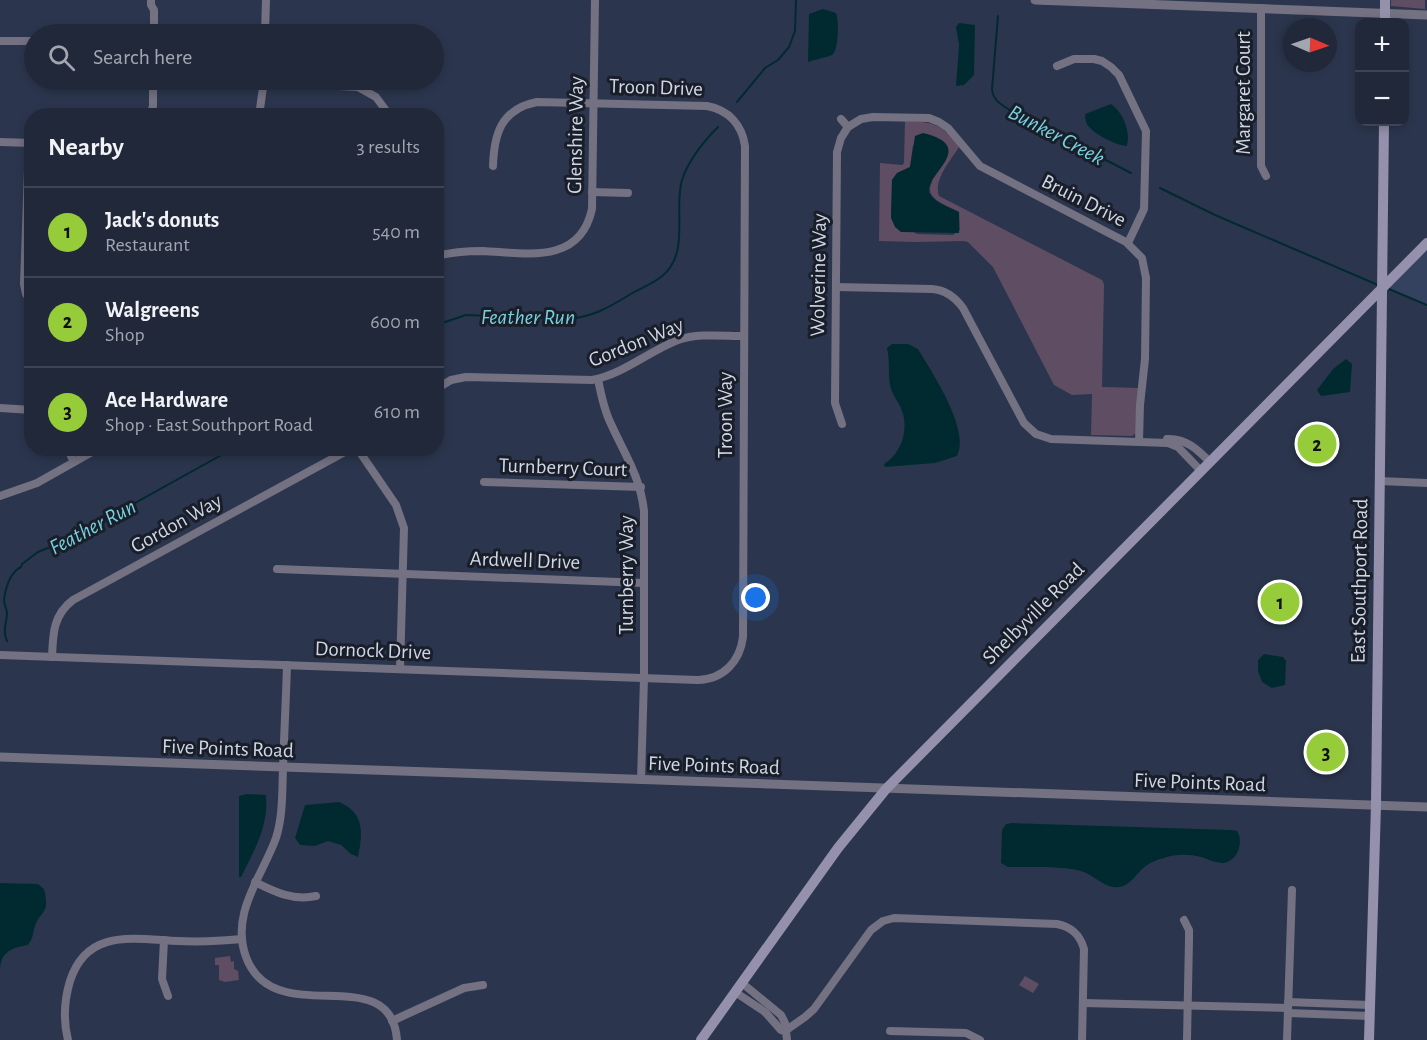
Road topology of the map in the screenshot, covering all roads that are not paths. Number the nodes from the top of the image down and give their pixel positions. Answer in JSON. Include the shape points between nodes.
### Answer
{"nodes":[{"id":1,"x":151,"y":0,"type":"edge"},
{"id":2,"x":158,"y":0,"type":"edge"},
{"id":3,"x":266,"y":0,"type":"edge"},
{"id":4,"x":595,"y":0,"type":"edge"},
{"id":5,"x":1035,"y":0,"type":"edge"},
{"id":6,"x":1385,"y":0,"type":"edge"},
{"id":7,"x":1261,"y":8,"type":"junction"},
{"id":8,"x":154,"y":10,"type":"junction"},
{"id":9,"x":1427,"y":15,"type":"edge"},
{"id":10,"x":1385,"y":18,"type":"edge"},
{"id":11,"x":154,"y":24,"type":"edge"},
{"id":12,"x":265,"y":24,"type":"edge"},
{"id":13,"x":0,"y":41,"type":"edge"},
{"id":14,"x":24,"y":41,"type":"edge"},
{"id":15,"x":1058,"y":66,"type":"dead end"},
{"id":16,"x":153,"y":90,"type":"edge"},
{"id":17,"x":263,"y":90,"type":"edge"},
{"id":18,"x":364,"y":90,"type":"edge"},
{"id":19,"x":593,"y":103,"type":"junction"},
{"id":20,"x":152,"y":108,"type":"edge"},
{"id":21,"x":260,"y":108,"type":"edge"},
{"id":22,"x":384,"y":108,"type":"edge"},
{"id":23,"x":841,"y":119,"type":"dead end"},
{"id":24,"x":1384,"y":126,"type":"edge"},
{"id":25,"x":848,"y":127,"type":"junction"},
{"id":26,"x":0,"y":142,"type":"edge"},
{"id":27,"x":24,"y":143,"type":"edge"},
{"id":28,"x":493,"y":166,"type":"dead end"},
{"id":29,"x":745,"y":170,"type":"joint"},
{"id":30,"x":1266,"y":176,"type":"dead end"},
{"id":31,"x":592,"y":192,"type":"junction"},
{"id":32,"x":628,"y":193,"type":"dead end"},
{"id":33,"x":1128,"y":243,"type":"junction"},
{"id":34,"x":1427,"y":243,"type":"edge"},
{"id":35,"x":444,"y":255,"type":"edge"},
{"id":36,"x":836,"y":287,"type":"junction"},
{"id":37,"x":1381,"y":289,"type":"junction"},
{"id":38,"x":744,"y":336,"type":"junction"},
{"id":39,"x":598,"y":379,"type":"junction"},
{"id":40,"x":444,"y":384,"type":"edge"},
{"id":41,"x":0,"y":408,"type":"edge"},
{"id":42,"x":24,"y":410,"type":"edge"},
{"id":43,"x":842,"y":424,"type":"dead end"},
{"id":44,"x":1139,"y":441,"type":"junction"},
{"id":45,"x":71,"y":456,"type":"edge"},
{"id":46,"x":85,"y":456,"type":"edge"},
{"id":47,"x":337,"y":456,"type":"edge"},
{"id":48,"x":362,"y":456,"type":"edge"},
{"id":49,"x":74,"y":462,"type":"junction"},
{"id":50,"x":1210,"y":462,"type":"junction"},
{"id":51,"x":1201,"y":471,"type":"junction"},
{"id":52,"x":1379,"y":481,"type":"junction"},
{"id":53,"x":484,"y":482,"type":"dead end"},
{"id":54,"x":1427,"y":483,"type":"edge"},
{"id":55,"x":640,"y":487,"type":"junction"},
{"id":56,"x":0,"y":496,"type":"edge"},
{"id":57,"x":277,"y":569,"type":"dead end"},
{"id":58,"x":404,"y":574,"type":"junction"},
{"id":59,"x":644,"y":583,"type":"junction"},
{"id":60,"x":0,"y":655,"type":"edge"},
{"id":61,"x":52,"y":657,"type":"junction"},
{"id":62,"x":736,"y":659,"type":"joint"},
{"id":63,"x":287,"y":665,"type":"junction"},
{"id":64,"x":400,"y":669,"type":"junction"},
{"id":65,"x":644,"y":678,"type":"junction"},
{"id":66,"x":0,"y":757,"type":"edge"},
{"id":67,"x":283,"y":767,"type":"junction"},
{"id":68,"x":641,"y":780,"type":"junction"},
{"id":69,"x":886,"y":789,"type":"junction"},
{"id":70,"x":1376,"y":805,"type":"junction"},
{"id":71,"x":1427,"y":807,"type":"edge"},
{"id":72,"x":255,"y":882,"type":"junction"},
{"id":73,"x":1292,"y":890,"type":"dead end"},
{"id":74,"x":316,"y":896,"type":"dead end"},
{"id":75,"x":1184,"y":920,"type":"dead end"},
{"id":76,"x":242,"y":939,"type":"junction"},
{"id":77,"x":164,"y":940,"type":"junction"},
{"id":78,"x":483,"y":985,"type":"dead end"},
{"id":79,"x":738,"y":988,"type":"junction"},
{"id":80,"x":168,"y":996,"type":"dead end"},
{"id":81,"x":1083,"y":1003,"type":"junction"},
{"id":82,"x":1188,"y":1005,"type":"junction"},
{"id":83,"x":1288,"y":1008,"type":"junction"},
{"id":84,"x":1370,"y":1010,"type":"junction"},
{"id":85,"x":392,"y":1021,"type":"junction"},
{"id":86,"x":783,"y":1031,"type":"junction"},
{"id":87,"x":890,"y":1031,"type":"dead end"},
{"id":88,"x":68,"y":1040,"type":"edge"},
{"id":89,"x":397,"y":1040,"type":"edge"},
{"id":90,"x":701,"y":1040,"type":"edge"},
{"id":91,"x":787,"y":1040,"type":"edge"},
{"id":92,"x":980,"y":1040,"type":"edge"},
{"id":93,"x":1082,"y":1040,"type":"edge"},
{"id":94,"x":1187,"y":1040,"type":"edge"},
{"id":95,"x":1287,"y":1040,"type":"edge"},
{"id":96,"x":1369,"y":1040,"type":"edge"}],
"edges":[{"from":1,"to":8,"type":"street"},
{"from":2,"to":8,"type":"street"},
{"from":3,"to":12,"type":"street"},
{"from":4,"to":19,"type":"street","name":"Glenshire Way"},
{"from":5,"to":7,"type":"street"},
{"from":6,"to":10,"type":"main road"},
{"from":7,"to":10,"type":"street"},
{"from":7,"to":30,"type":"street","name":"Margaret Court","via":[[1261,166]]},
{"from":8,"to":11,"type":"street"},
{"from":9,"to":10,"type":"street"},
{"from":13,"to":14,"type":"street"},
{"from":15,"to":33,"type":"street","via":[[1074,59],[1094,59],[1111,67],[1119,75],[1146,132],[1144,209]]},
{"from":16,"to":20,"type":"street"},
{"from":17,"to":21,"type":"street"},
{"from":18,"to":22,"type":"street","via":[[376,96]]},
{"from":19,"to":28,"type":"street","name":"Troon Drive","via":[[540,101],[518,109],[498,130]]},
{"from":19,"to":29,"type":"street","name":"Troon Drive","via":[[704,106],[719,110],[740,128],[745,143]]},
{"from":19,"to":31,"type":"street","name":"Glenshire Way"},
{"from":23,"to":25,"type":"street"},
{"from":24,"to":37,"type":"main road","name":"East Southport Road"},
{"from":25,"to":33,"type":"street","name":"Bruin Drive","via":[[873,117],[929,118],[939,122],[980,166]]},
{"from":25,"to":36,"type":"street","name":"Wolverine Way","via":[[837,152]]},
{"from":26,"to":27,"type":"street"},
{"from":29,"to":38,"type":"street","name":"Troon Way"},
{"from":31,"to":32,"type":"street"},
{"from":31,"to":35,"type":"street","name":"Glenshire Way","via":[[590,215],[582,232],[572,243],[553,252],[471,251]]},
{"from":33,"to":44,"type":"street","name":"Bruin Drive","via":[[1142,258],[1146,278]]},
{"from":34,"to":37,"type":"main road","name":"Shelbyville Road"},
{"from":36,"to":43,"type":"street","name":"Wolverine Way","via":[[835,403]]},
{"from":36,"to":44,"type":"street","via":[[947,292],[963,308],[1024,423],[1032,431],[1051,439]]},
{"from":37,"to":50,"type":"main road","name":"Shelbyville Road"},
{"from":37,"to":52,"type":"main road","name":"East Southport Road"},
{"from":38,"to":39,"type":"street","name":"Gordon Way","via":[[680,340]]},
{"from":38,"to":62,"type":"street","name":"Troon Way","via":[[742,637]]},
{"from":39,"to":40,"type":"street","name":"Gordon Way","via":[[463,377]]},
{"from":39,"to":55,"type":"street","name":"Turnberry Way","via":[[606,413]]},
{"from":41,"to":42,"type":"street"},
{"from":44,"to":50,"type":"street","via":[[1182,441]]},
{"from":44,"to":51,"type":"street","via":[[1178,447]]},
{"from":45,"to":49,"type":"street"},
{"from":46,"to":49,"type":"street"},
{"from":47,"to":61,"type":"street","name":"Gordon Way","via":[[71,602],[55,624]]},
{"from":48,"to":58,"type":"street","via":[[403,519]]},
{"from":49,"to":56,"type":"street"},
{"from":50,"to":51,"type":"main road","name":"Shelbyville Road"},
{"from":51,"to":69,"type":"main road","name":"Shelbyville Road"},
{"from":52,"to":54,"type":"street"},
{"from":52,"to":70,"type":"main road","name":"East Southport Road"},
{"from":53,"to":55,"type":"street","name":"Turnberry Court"},
{"from":55,"to":59,"type":"street","name":"Turnberry Way"},
{"from":57,"to":58,"type":"street","name":"Ardwell Drive"},
{"from":58,"to":59,"type":"street","name":"Ardwell Drive"},
{"from":58,"to":64,"type":"street"},
{"from":59,"to":65,"type":"street","name":"Turnberry Way"},
{"from":60,"to":61,"type":"street","name":"Dornock Drive"},
{"from":61,"to":63,"type":"street","name":"Dornock Drive"},
{"from":62,"to":65,"type":"street","name":"Dornock Drive","via":[[709,679]]},
{"from":63,"to":64,"type":"street","name":"Dornock Drive"},
{"from":63,"to":67,"type":"street"},
{"from":64,"to":65,"type":"street","name":"Dornock Drive"},
{"from":65,"to":68,"type":"street","name":"Turnberry Way"},
{"from":66,"to":67,"type":"street","name":"Five Points Road"},
{"from":67,"to":68,"type":"street","name":"Five Points Road"},
{"from":67,"to":72,"type":"street","via":[[278,831]]},
{"from":68,"to":69,"type":"street","name":"Five Points Road"},
{"from":69,"to":70,"type":"street","name":"Five Points Road"},
{"from":69,"to":79,"type":"main road","name":"Shelbyville Road","via":[[856,824]]},
{"from":70,"to":71,"type":"street","name":"Five Points Road"},
{"from":70,"to":84,"type":"main road","name":"East Southport Road"},
{"from":72,"to":74,"type":"street","via":[[288,896]]},
{"from":72,"to":76,"type":"street","via":[[243,910]]},
{"from":73,"to":83,"type":"street"},
{"from":75,"to":82,"type":"street","via":[[1189,930]]},
{"from":76,"to":77,"type":"street"},
{"from":76,"to":85,"type":"street","via":[[251,968],[273,988],[299,995],[366,998],[386,1010]]},
{"from":77,"to":80,"type":"street","via":[[162,979]]},
{"from":77,"to":88,"type":"street","via":[[118,939],[88,951],[75,968],[66,996]]},
{"from":78,"to":85,"type":"street","via":[[464,988]]},
{"from":79,"to":86,"type":"street","via":[[781,1015]]},
{"from":79,"to":90,"type":"main road","name":"Shelbyville Road"},
{"from":81,"to":82,"type":"street"},
{"from":81,"to":86,"type":"street","via":[[1084,949],[1077,934],[1067,927],[891,918],[871,930],[814,1009]]},
{"from":81,"to":93,"type":"street"},
{"from":82,"to":83,"type":"street"},
{"from":82,"to":94,"type":"street"},
{"from":83,"to":84,"type":"street"},
{"from":83,"to":95,"type":"street"},
{"from":84,"to":96,"type":"main road","name":"East Southport Road"},
{"from":85,"to":89,"type":"street"},
{"from":86,"to":91,"type":"street"},
{"from":87,"to":92,"type":"street","via":[[966,1033]]}]}
